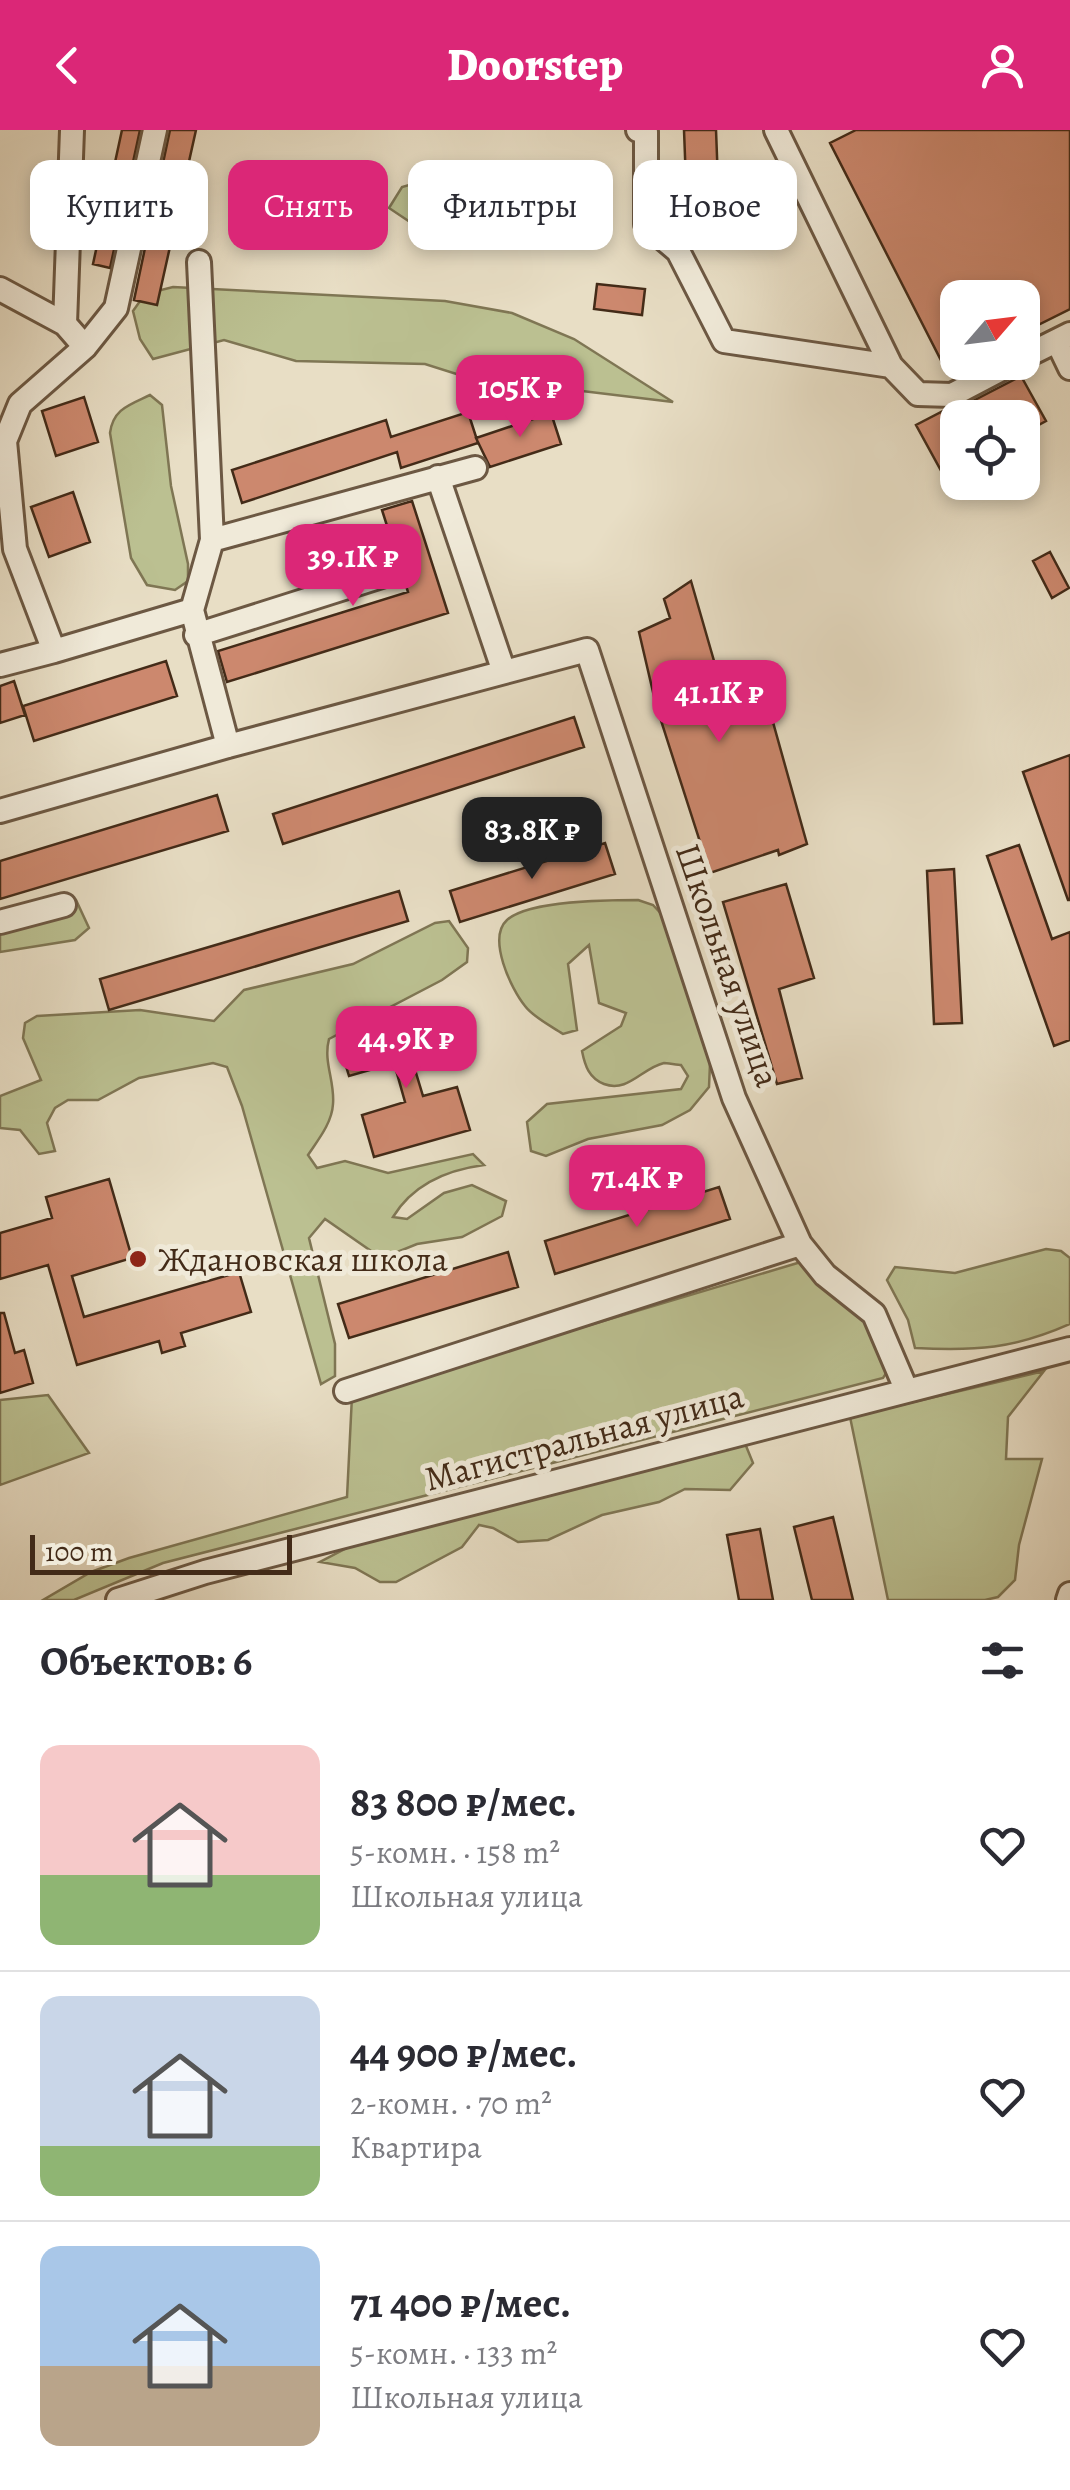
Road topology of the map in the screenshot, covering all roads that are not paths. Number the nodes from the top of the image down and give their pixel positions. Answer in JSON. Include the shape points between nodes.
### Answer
{"nodes":[{"id":1,"x":72,"y":130,"type":"edge"},
{"id":2,"x":155,"y":130,"type":"edge"},
{"id":3,"x":638,"y":130,"type":"edge"},
{"id":4,"x":780,"y":131,"type":"edge"},
{"id":5,"x":199,"y":262,"type":"dead end"},
{"id":6,"x":0,"y":289,"type":"edge"},
{"id":7,"x":65,"y":324,"type":"junction"},
{"id":8,"x":1063,"y":338,"type":"edge"},
{"id":9,"x":85,"y":347,"type":"junction"},
{"id":10,"x":1040,"y":349,"type":"edge"},
{"id":11,"x":891,"y":366,"type":"junction"},
{"id":12,"x":1070,"y":368,"type":"edge"},
{"id":13,"x":979,"y":380,"type":"edge"},
{"id":14,"x":476,"y":468,"type":"dead end"},
{"id":15,"x":438,"y":477,"type":"junction"},
{"id":16,"x":212,"y":540,"type":"junction"},
{"id":17,"x":385,"y":575,"type":"dead end"},
{"id":18,"x":192,"y":610,"type":"junction"},
{"id":19,"x":196,"y":635,"type":"junction"},
{"id":20,"x":54,"y":651,"type":"junction"},
{"id":21,"x":0,"y":664,"type":"edge"},
{"id":22,"x":504,"y":672,"type":"junction"},
{"id":23,"x":228,"y":746,"type":"junction"},
{"id":24,"x":0,"y":811,"type":"edge"},
{"id":25,"x":64,"y":905,"type":"dead end"},
{"id":26,"x":0,"y":922,"type":"edge"},
{"id":27,"x":800,"y":1244,"type":"junction"},
{"id":28,"x":1070,"y":1350,"type":"edge"},
{"id":29,"x":906,"y":1389,"type":"junction"},
{"id":30,"x":346,"y":1391,"type":"dead end"},
{"id":31,"x":118,"y":1600,"type":"edge"}],
"edges":[{"from":1,"to":7,"type":"street"},
{"from":2,"to":9,"type":"street","via":[[116,308]]},
{"from":3,"to":11,"type":"street","via":[[646,132],[646,224],[678,250],[724,341]]},
{"from":4,"to":11,"type":"street"},
{"from":5,"to":16,"type":"street"},
{"from":6,"to":7,"type":"street"},
{"from":7,"to":9,"type":"street"},
{"from":8,"to":10,"type":"street"},
{"from":8,"to":12,"type":"street"},
{"from":9,"to":20,"type":"street","via":[[20,404],[5,441],[14,548]]},
{"from":11,"to":13,"type":"street","via":[[918,394],[952,394]]},
{"from":14,"to":15,"type":"street"},
{"from":15,"to":16,"type":"street"},
{"from":15,"to":22,"type":"street"},
{"from":16,"to":18,"type":"street"},
{"from":17,"to":19,"type":"street"},
{"from":18,"to":19,"type":"street"},
{"from":18,"to":20,"type":"street"},
{"from":19,"to":23,"type":"street"},
{"from":20,"to":21,"type":"street"},
{"from":22,"to":23,"type":"street","name":"Школьная улица"},
{"from":22,"to":27,"type":"street","name":"Школьная улица","via":[[587,650],[734,1098]]},
{"from":23,"to":24,"type":"street","name":"Школьная улица"},
{"from":25,"to":26,"type":"street"},
{"from":27,"to":29,"type":"street","name":"Школьная улица","via":[[825,1275],[874,1314]]},
{"from":27,"to":30,"type":"street"},
{"from":28,"to":29,"type":"street","name":"Магистральная улица"},
{"from":29,"to":31,"type":"street","name":"Магистральная улица"}]}
